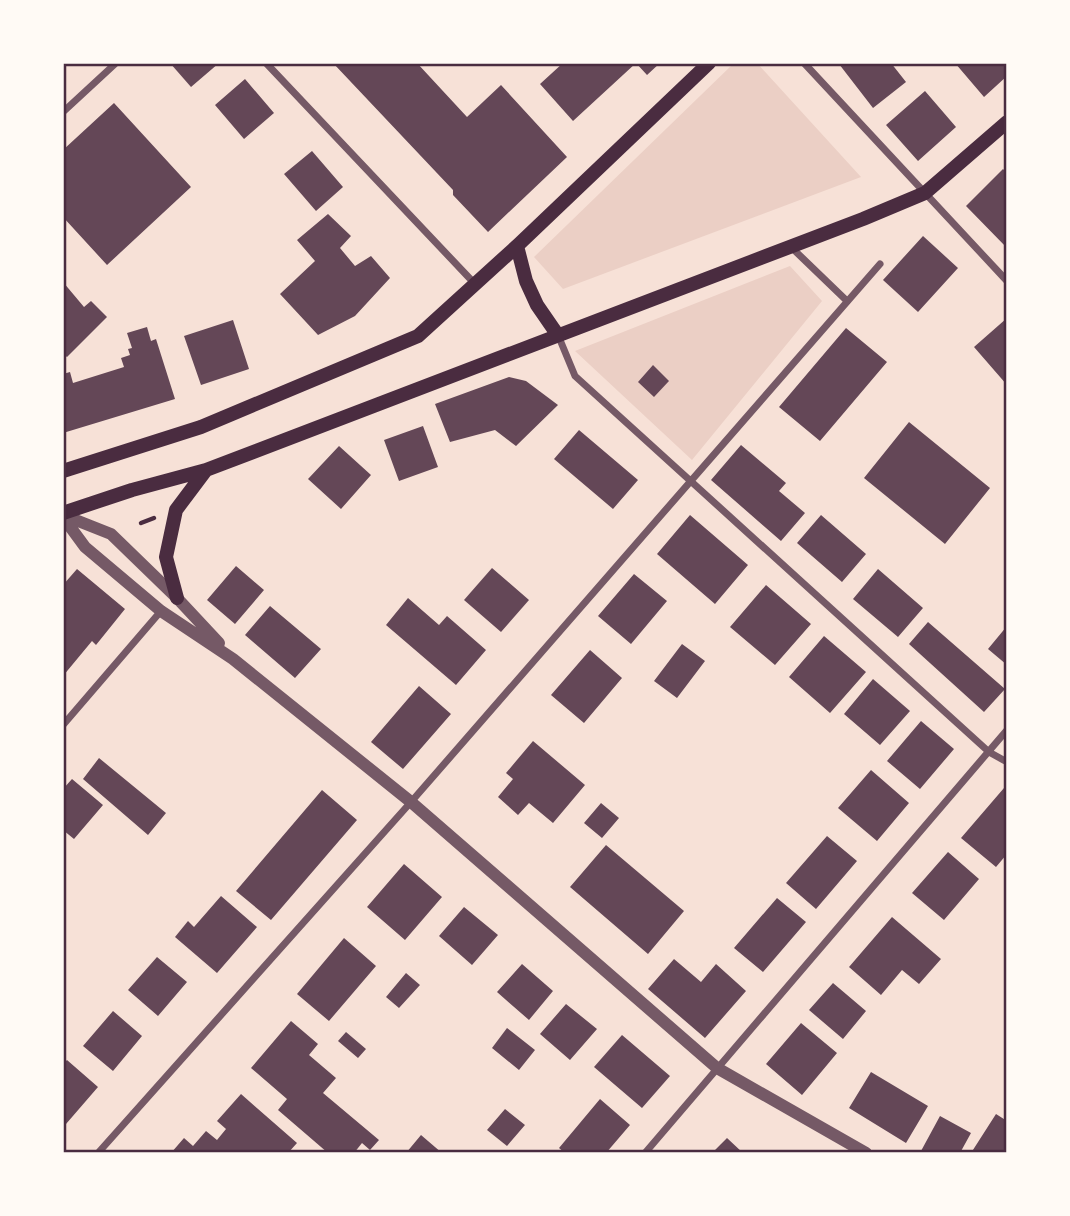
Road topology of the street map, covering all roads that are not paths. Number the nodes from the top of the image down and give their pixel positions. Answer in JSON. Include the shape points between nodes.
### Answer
{"nodes":[{"id":1,"x":116,"y":63,"type":"edge"},
{"id":2,"x":266,"y":63,"type":"edge"},
{"id":3,"x":709,"y":63,"type":"edge"},
{"id":4,"x":804,"y":63,"type":"edge"},
{"id":5,"x":63,"y":112,"type":"edge"},
{"id":6,"x":1007,"y":122,"type":"edge"},
{"id":7,"x":925,"y":193,"type":"junction"},
{"id":8,"x":517,"y":246,"type":"junction"},
{"id":9,"x":792,"y":248,"type":"junction"},
{"id":10,"x":880,"y":264,"type":"dead end"},
{"id":11,"x":1007,"y":281,"type":"edge"},
{"id":12,"x":475,"y":284,"type":"junction"},
{"id":13,"x":847,"y":300,"type":"junction"},
{"id":14,"x":557,"y":334,"type":"junction"},
{"id":15,"x":206,"y":470,"type":"junction"},
{"id":16,"x":63,"y":471,"type":"edge"},
{"id":17,"x":691,"y":482,"type":"junction"},
{"id":18,"x":63,"y":515,"type":"edge"},
{"id":19,"x":177,"y":598,"type":"junction"},
{"id":20,"x":161,"y":611,"type":"junction"},
{"id":21,"x":233,"y":659,"type":"junction"},
{"id":22,"x":63,"y":725,"type":"edge"},
{"id":23,"x":1007,"y":730,"type":"edge"},
{"id":24,"x":989,"y":752,"type":"junction"},
{"id":25,"x":1007,"y":762,"type":"edge"},
{"id":26,"x":411,"y":802,"type":"junction"},
{"id":27,"x":717,"y":1068,"type":"junction"},
{"id":28,"x":98,"y":1153,"type":"edge"},
{"id":29,"x":645,"y":1153,"type":"edge"},
{"id":30,"x":866,"y":1153,"type":"edge"}],
"edges":[{"from":1,"to":5,"type":"street"},
{"from":2,"to":12,"type":"street"},
{"from":3,"to":8,"type":"main road"},
{"from":4,"to":7,"type":"street"},
{"from":6,"to":7,"type":"main road"},
{"from":7,"to":9,"type":"main road"},
{"from":7,"to":11,"type":"street"},
{"from":8,"to":12,"type":"main road"},
{"from":8,"to":14,"type":"main road","via":[[526,281]]},
{"from":9,"to":13,"type":"street"},
{"from":9,"to":14,"type":"main road"},
{"from":10,"to":13,"type":"street"},
{"from":12,"to":16,"type":"main road","via":[[418,336],[201,427]]},
{"from":13,"to":17,"type":"street"},
{"from":14,"to":15,"type":"main road"},
{"from":14,"to":17,"type":"street","via":[[575,376]]},
{"from":15,"to":18,"type":"main road"},
{"from":15,"to":19,"type":"main road","via":[[176,510],[166,557]]},
{"from":17,"to":24,"type":"street"},
{"from":17,"to":26,"type":"street"},
{"from":18,"to":19,"type":"street","via":[[111,534]]},
{"from":18,"to":20,"type":"street","via":[[85,547]]},
{"from":19,"to":21,"type":"street"},
{"from":20,"to":21,"type":"street"},
{"from":20,"to":22,"type":"street"},
{"from":21,"to":26,"type":"street"},
{"from":23,"to":24,"type":"street"},
{"from":24,"to":25,"type":"street"},
{"from":24,"to":27,"type":"street"},
{"from":26,"to":27,"type":"street"},
{"from":26,"to":28,"type":"street"},
{"from":27,"to":29,"type":"street"},
{"from":27,"to":30,"type":"street"}]}
